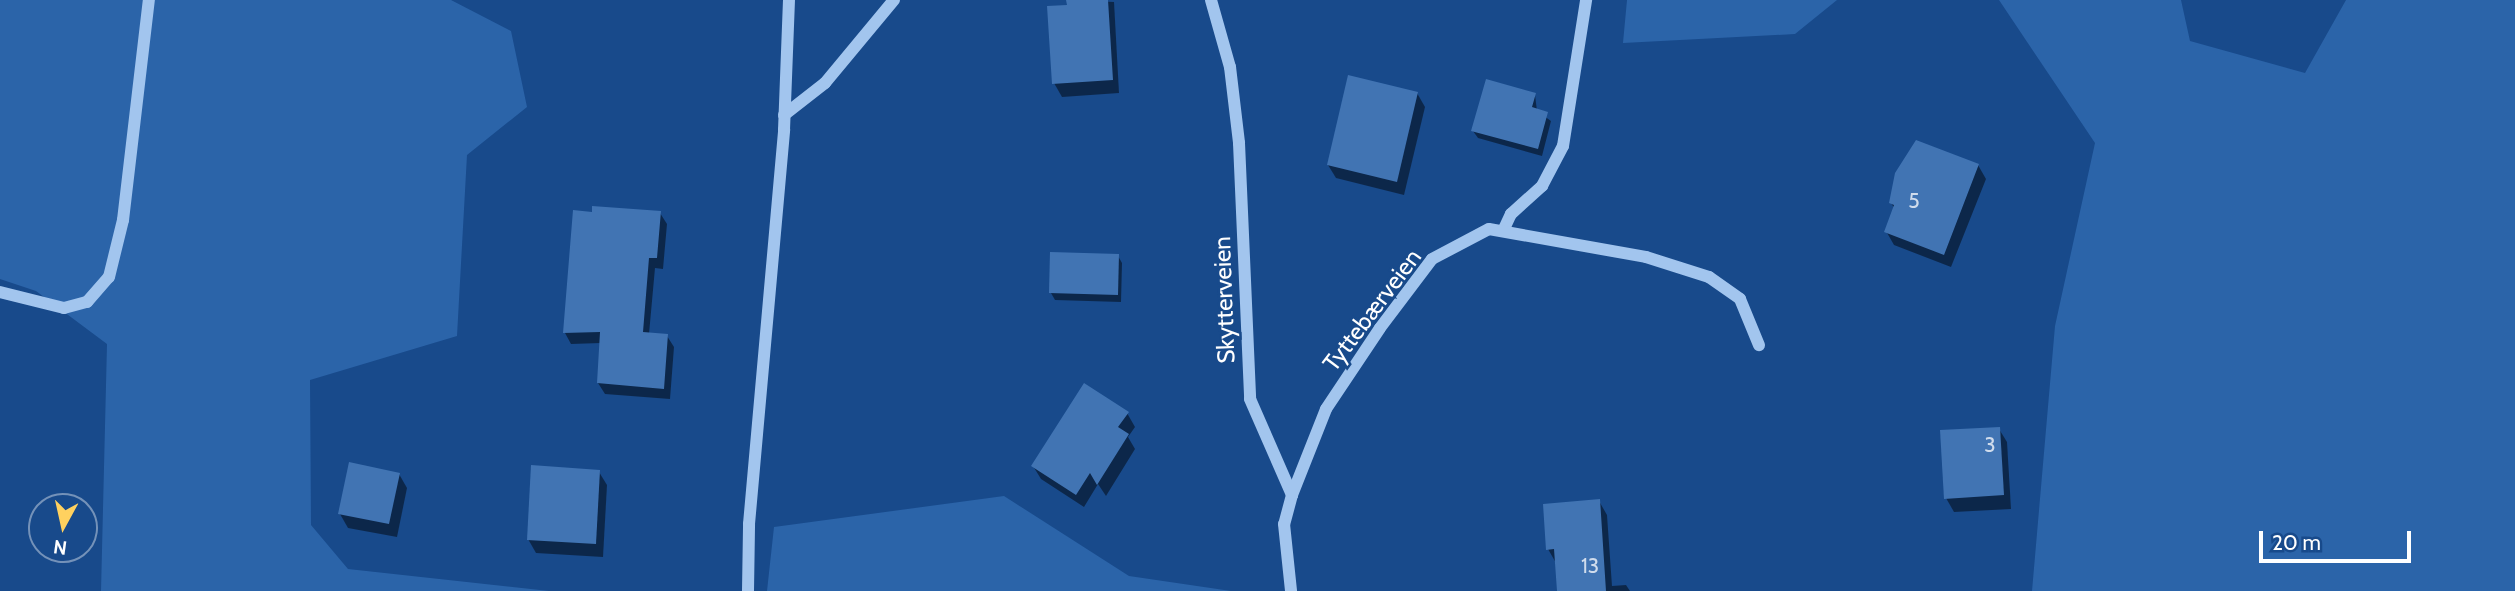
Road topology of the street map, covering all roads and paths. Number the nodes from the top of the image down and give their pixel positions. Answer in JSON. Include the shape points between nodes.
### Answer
{"nodes":[{"id":1,"x":149,"y":0,"type":"edge"},
{"id":2,"x":789,"y":0,"type":"edge"},
{"id":3,"x":894,"y":0,"type":"edge"},
{"id":4,"x":1211,"y":0,"type":"edge"},
{"id":5,"x":1586,"y":0,"type":"edge"},
{"id":6,"x":784,"y":115,"type":"junction"},
{"id":7,"x":1503,"y":231,"type":"junction"},
{"id":8,"x":0,"y":292,"type":"edge"},
{"id":9,"x":1759,"y":345,"type":"dead end"},
{"id":10,"x":1292,"y":495,"type":"junction"},
{"id":11,"x":748,"y":591,"type":"edge"},
{"id":12,"x":1291,"y":591,"type":"edge"}],
"edges":[{"from":1,"to":8,"type":"street","via":[[123,220],[109,277],[87,302],[64,309]]},
{"from":2,"to":6,"type":"street"},
{"from":3,"to":6,"type":"street","via":[[825,83]]},
{"from":4,"to":10,"type":"street","name":"Skytterveien","via":[[1230,67],[1239,142],[1250,400]]},
{"from":5,"to":7,"type":"street","via":[[1563,146],[1542,186],[1511,214]]},
{"from":6,"to":11,"type":"street","via":[[749,524]]},
{"from":7,"to":9,"type":"street","name":"Tyttebærveien","via":[[1646,257],[1709,277],[1740,299]]},
{"from":7,"to":10,"type":"street","name":"Tyttebærveien","via":[[1489,229],[1468,237],[1432,259],[1326,408]]},
{"from":10,"to":12,"type":"street","via":[[1284,524]]}]}
